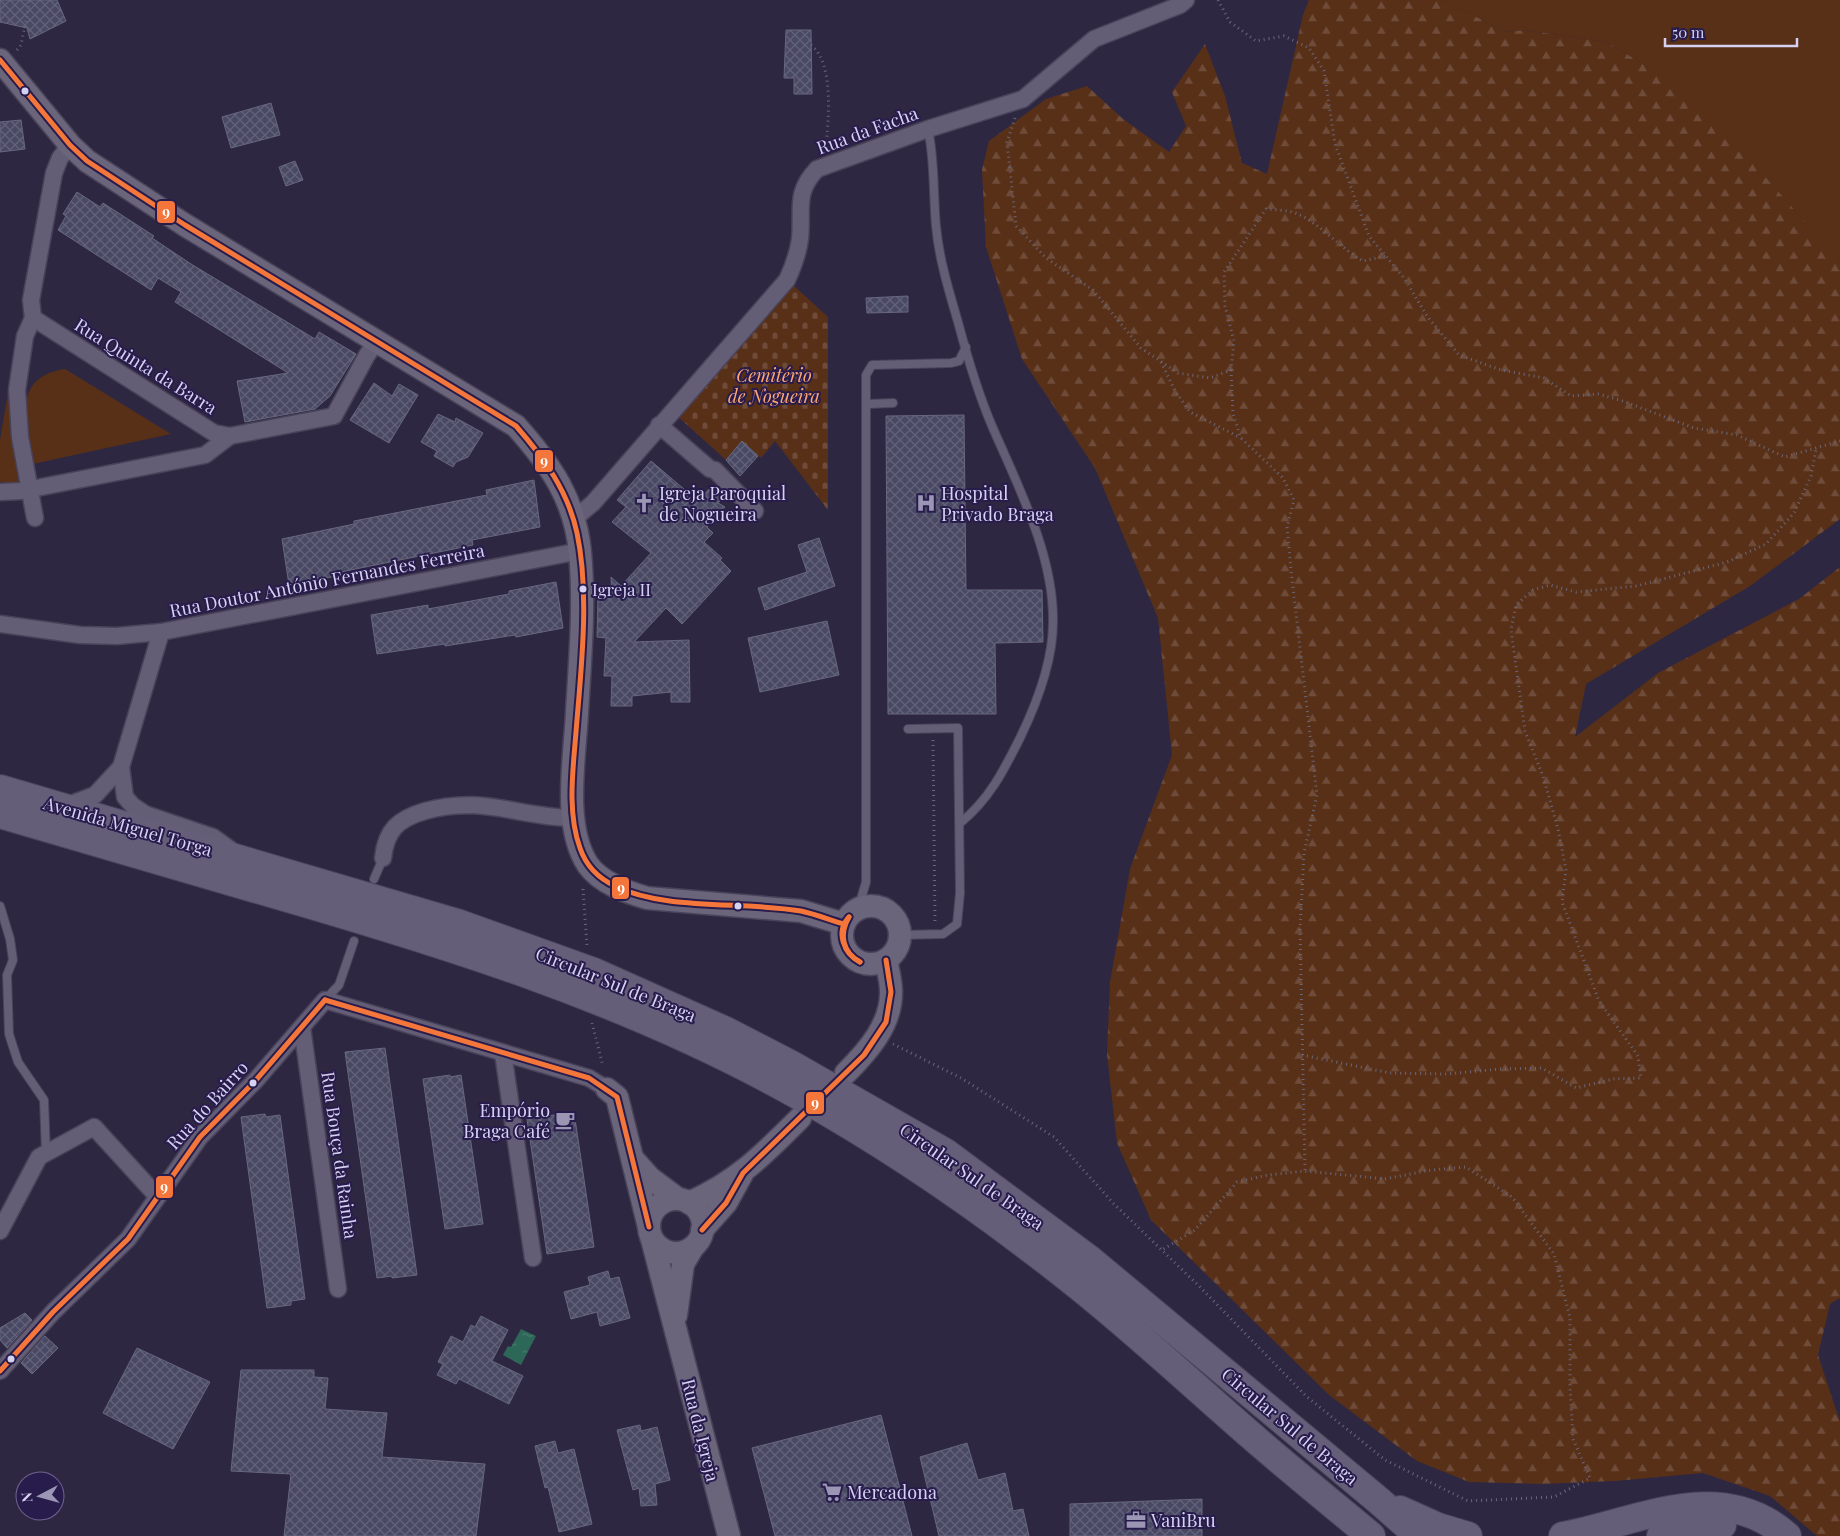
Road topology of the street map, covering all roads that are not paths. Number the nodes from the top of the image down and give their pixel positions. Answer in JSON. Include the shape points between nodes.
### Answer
{"nodes":[{"id":1,"x":1186,"y":0,"type":"edge"},
{"id":2,"x":7,"y":58,"type":"edge"},
{"id":3,"x":928,"y":129,"type":"junction"},
{"id":4,"x":70,"y":145,"type":"junction"},
{"id":5,"x":33,"y":318,"type":"junction"},
{"id":6,"x":377,"y":342,"type":"junction"},
{"id":7,"x":966,"y":347,"type":"junction"},
{"id":8,"x":893,"y":403,"type":"dead end"},
{"id":9,"x":867,"y":404,"type":"junction"},
{"id":10,"x":659,"y":425,"type":"junction"},
{"id":11,"x":230,"y":436,"type":"junction"},
{"id":12,"x":29,"y":489,"type":"junction"},
{"id":13,"x":0,"y":492,"type":"edge"},
{"id":14,"x":755,"y":511,"type":"dead end"},
{"id":15,"x":35,"y":518,"type":"dead end"},
{"id":16,"x":574,"y":519,"type":"junction"},
{"id":17,"x":580,"y":551,"type":"junction"},
{"id":18,"x":0,"y":624,"type":"edge"},
{"id":19,"x":162,"y":632,"type":"junction"},
{"id":20,"x":908,"y":729,"type":"dead end"},
{"id":21,"x":122,"y":767,"type":"junction"},
{"id":22,"x":0,"y":789,"type":"edge"},
{"id":23,"x":62,"y":807,"type":"junction"},
{"id":24,"x":0,"y":814,"type":"edge"},
{"id":25,"x":573,"y":818,"type":"junction"},
{"id":26,"x":960,"y":823,"type":"junction"},
{"id":27,"x":383,"y":858,"type":"joint"},
{"id":28,"x":251,"y":870,"type":"junction"},
{"id":29,"x":374,"y":879,"type":"dead end"},
{"id":30,"x":0,"y":906,"type":"edge"},
{"id":31,"x":851,"y":916,"type":"junction"},
{"id":32,"x":900,"y":935,"type":"junction"},
{"id":33,"x":354,"y":941,"type":"dead end"},
{"id":34,"x":886,"y":960,"type":"junction"},
{"id":35,"x":325,"y":1000,"type":"junction"},
{"id":36,"x":302,"y":1027,"type":"junction"},
{"id":37,"x":503,"y":1053,"type":"junction"},
{"id":38,"x":846,"y":1073,"type":"dead end"},
{"id":39,"x":607,"y":1089,"type":"joint"},
{"id":40,"x":800,"y":1118,"type":"dead end"},
{"id":41,"x":46,"y":1153,"type":"junction"},
{"id":42,"x":632,"y":1158,"type":"junction"},
{"id":43,"x":742,"y":1173,"type":"junction"},
{"id":44,"x":157,"y":1196,"type":"junction"},
{"id":45,"x":684,"y":1201,"type":"junction"},
{"id":46,"x":0,"y":1232,"type":"edge"},
{"id":47,"x":650,"y":1233,"type":"junction"},
{"id":48,"x":698,"y":1238,"type":"junction"},
{"id":49,"x":533,"y":1258,"type":"dead end"},
{"id":50,"x":338,"y":1289,"type":"dead end"},
{"id":51,"x":674,"y":1324,"type":"junction"},
{"id":52,"x":0,"y":1371,"type":"edge"},
{"id":53,"x":1378,"y":1500,"type":"junction"},
{"id":54,"x":729,"y":1536,"type":"edge"},
{"id":55,"x":1372,"y":1536,"type":"edge"},
{"id":56,"x":1419,"y":1536,"type":"edge"},
{"id":57,"x":1468,"y":1536,"type":"edge"},
{"id":58,"x":1563,"y":1536,"type":"edge"},
{"id":59,"x":1661,"y":1536,"type":"edge"},
{"id":60,"x":1756,"y":1536,"type":"edge"},
{"id":61,"x":1787,"y":1536,"type":"edge"}],
"edges":[{"from":1,"to":3,"type":"street","name":"Rua da Facha","via":[[1094,39],[1023,99]]},
{"from":2,"to":4,"type":"street"},
{"from":3,"to":7,"type":"lane","via":[[938,246]]},
{"from":3,"to":10,"type":"street","name":"Rua da Facha","via":[[817,168],[806,181],[800,198],[800,238],[796,260],[787,280]]},
{"from":4,"to":5,"type":"street","via":[[54,173],[31,300]]},
{"from":4,"to":6,"type":"street","via":[[87,161],[134,193]]},
{"from":5,"to":11,"type":"street","name":"Rua Quinta da Barra","via":[[214,433]]},
{"from":5,"to":12,"type":"street","via":[[25,336],[17,390],[20,437]]},
{"from":6,"to":11,"type":"street","name":"Rua Quinta da Barra","via":[[366,354],[334,416]]},
{"from":6,"to":16,"type":"street","via":[[516,426],[561,484]]},
{"from":7,"to":9,"type":"lane","via":[[959,361],[951,363],[872,365],[867,371]]},
{"from":7,"to":26,"type":"lane","via":[[992,425],[1036,528],[1049,584],[1053,622],[1050,655],[1025,729],[997,784]]},
{"from":8,"to":9,"type":"lane"},
{"from":9,"to":31,"type":"lane","via":[[866,882]]},
{"from":10,"to":14,"type":"street","via":[[715,470]]},
{"from":10,"to":16,"type":"street","name":"Rua da Facha","via":[[593,503]]},
{"from":11,"to":12,"type":"street","via":[[205,455]]},
{"from":12,"to":13,"type":"street"},
{"from":12,"to":15,"type":"street"},
{"from":16,"to":17,"type":"street"},
{"from":17,"to":19,"type":"street","name":"Rua Doutor António Fernandes Ferreira"},
{"from":17,"to":25,"type":"street"},
{"from":18,"to":19,"type":"street","via":[[80,635]]},
{"from":19,"to":21,"type":"street","name":"Rua Doutor António Fernandes Ferreira"},
{"from":20,"to":26,"type":"lane","via":[[958,728]]},
{"from":21,"to":23,"type":"street","name":"Rua Doutor António Fernandes Ferreira","via":[[95,795]]},
{"from":21,"to":28,"type":"street","name":"Rua Doutor António Fernandes Ferreira","via":[[125,797],[133,806],[145,814],[213,836]]},
{"from":22,"to":23,"type":"highway","name":"Avenida Miguel Torga"},
{"from":23,"to":28,"type":"highway","name":"Avenida Miguel Torga"},
{"from":24,"to":28,"type":"highway","name":"Avenida Miguel Torga"},
{"from":25,"to":27,"type":"street","via":[[486,805],[448,805],[414,814],[391,829]]},
{"from":25,"to":31,"type":"street","via":[[579,846],[589,866],[625,892],[647,898]]},
{"from":26,"to":32,"type":"lane","via":[[957,924],[943,934]]},
{"from":27,"to":29,"type":"lane"},
{"from":28,"to":53,"type":"highway","name":"Circular Sul de Braga","via":[[460,924],[594,972],[726,1031],[902,1126],[946,1153],[1090,1259]]},
{"from":28,"to":55,"type":"highway","name":"Circular Sul de Braga","via":[[430,940],[566,987],[699,1044],[834,1116],[949,1189],[1070,1279]]},
{"from":30,"to":41,"type":"lane","via":[[13,960],[7,975],[9,1034],[18,1062],[44,1100]]},
{"from":31,"to":32,"type":"street","via":[[877,906],[886,910],[899,925]]},
{"from":31,"to":34,"type":"street","via":[[842,942],[852,957],[869,964]]},
{"from":32,"to":34,"type":"street","via":[[894,954]]},
{"from":33,"to":35,"type":"lane","via":[[339,985]]},
{"from":34,"to":38,"type":"street","via":[[891,992],[886,1022],[864,1055]]},
{"from":35,"to":36,"type":"street","name":"Rua do Bairro"},
{"from":35,"to":37,"type":"street"},
{"from":36,"to":44,"type":"street","name":"Rua do Bairro","via":[[200,1138]]},
{"from":36,"to":50,"type":"street","name":"Rua Bouça da Rainha"},
{"from":37,"to":39,"type":"street","via":[[589,1078]]},
{"from":37,"to":49,"type":"street"},
{"from":39,"to":42,"type":"street","name":"Rua da Igreja","via":[[617,1097]]},
{"from":40,"to":43,"type":"street","name":"Rua da Igreja"},
{"from":41,"to":44,"type":"street","via":[[94,1127]]},
{"from":41,"to":46,"type":"street","via":[[39,1157]]},
{"from":42,"to":45,"type":"street","via":[[650,1178]]},
{"from":42,"to":47,"type":"street","name":"Rua da Igreja"},
{"from":43,"to":45,"type":"street","name":"Rua da Igreja","via":[[712,1193]]},
{"from":43,"to":48,"type":"street","name":"Rua da Igreja","via":[[726,1203]]},
{"from":44,"to":52,"type":"street","name":"Rua do Bairro","via":[[128,1239],[59,1306]]},
{"from":45,"to":47,"type":"street","via":[[667,1200],[657,1206],[651,1216]]},
{"from":45,"to":48,"type":"street","via":[[697,1210],[702,1219]]},
{"from":47,"to":48,"type":"street","via":[[658,1246],[675,1253],[684,1252]]},
{"from":47,"to":51,"type":"street","name":"Rua da Igreja"},
{"from":48,"to":51,"type":"street","name":"Rua da Igreja","via":[[683,1264]]},
{"from":51,"to":54,"type":"street","name":"Rua da Igreja"},
{"from":53,"to":56,"type":"highway","name":"Circular Sul de Braga"},
{"from":53,"to":57,"type":"highway","via":[[1438,1527]]},
{"from":58,"to":61,"type":"highway","via":[[1642,1515],[1701,1506],[1743,1512],[1762,1519]]},
{"from":59,"to":60,"type":"highway","via":[[1684,1527],[1714,1524]]}]}
